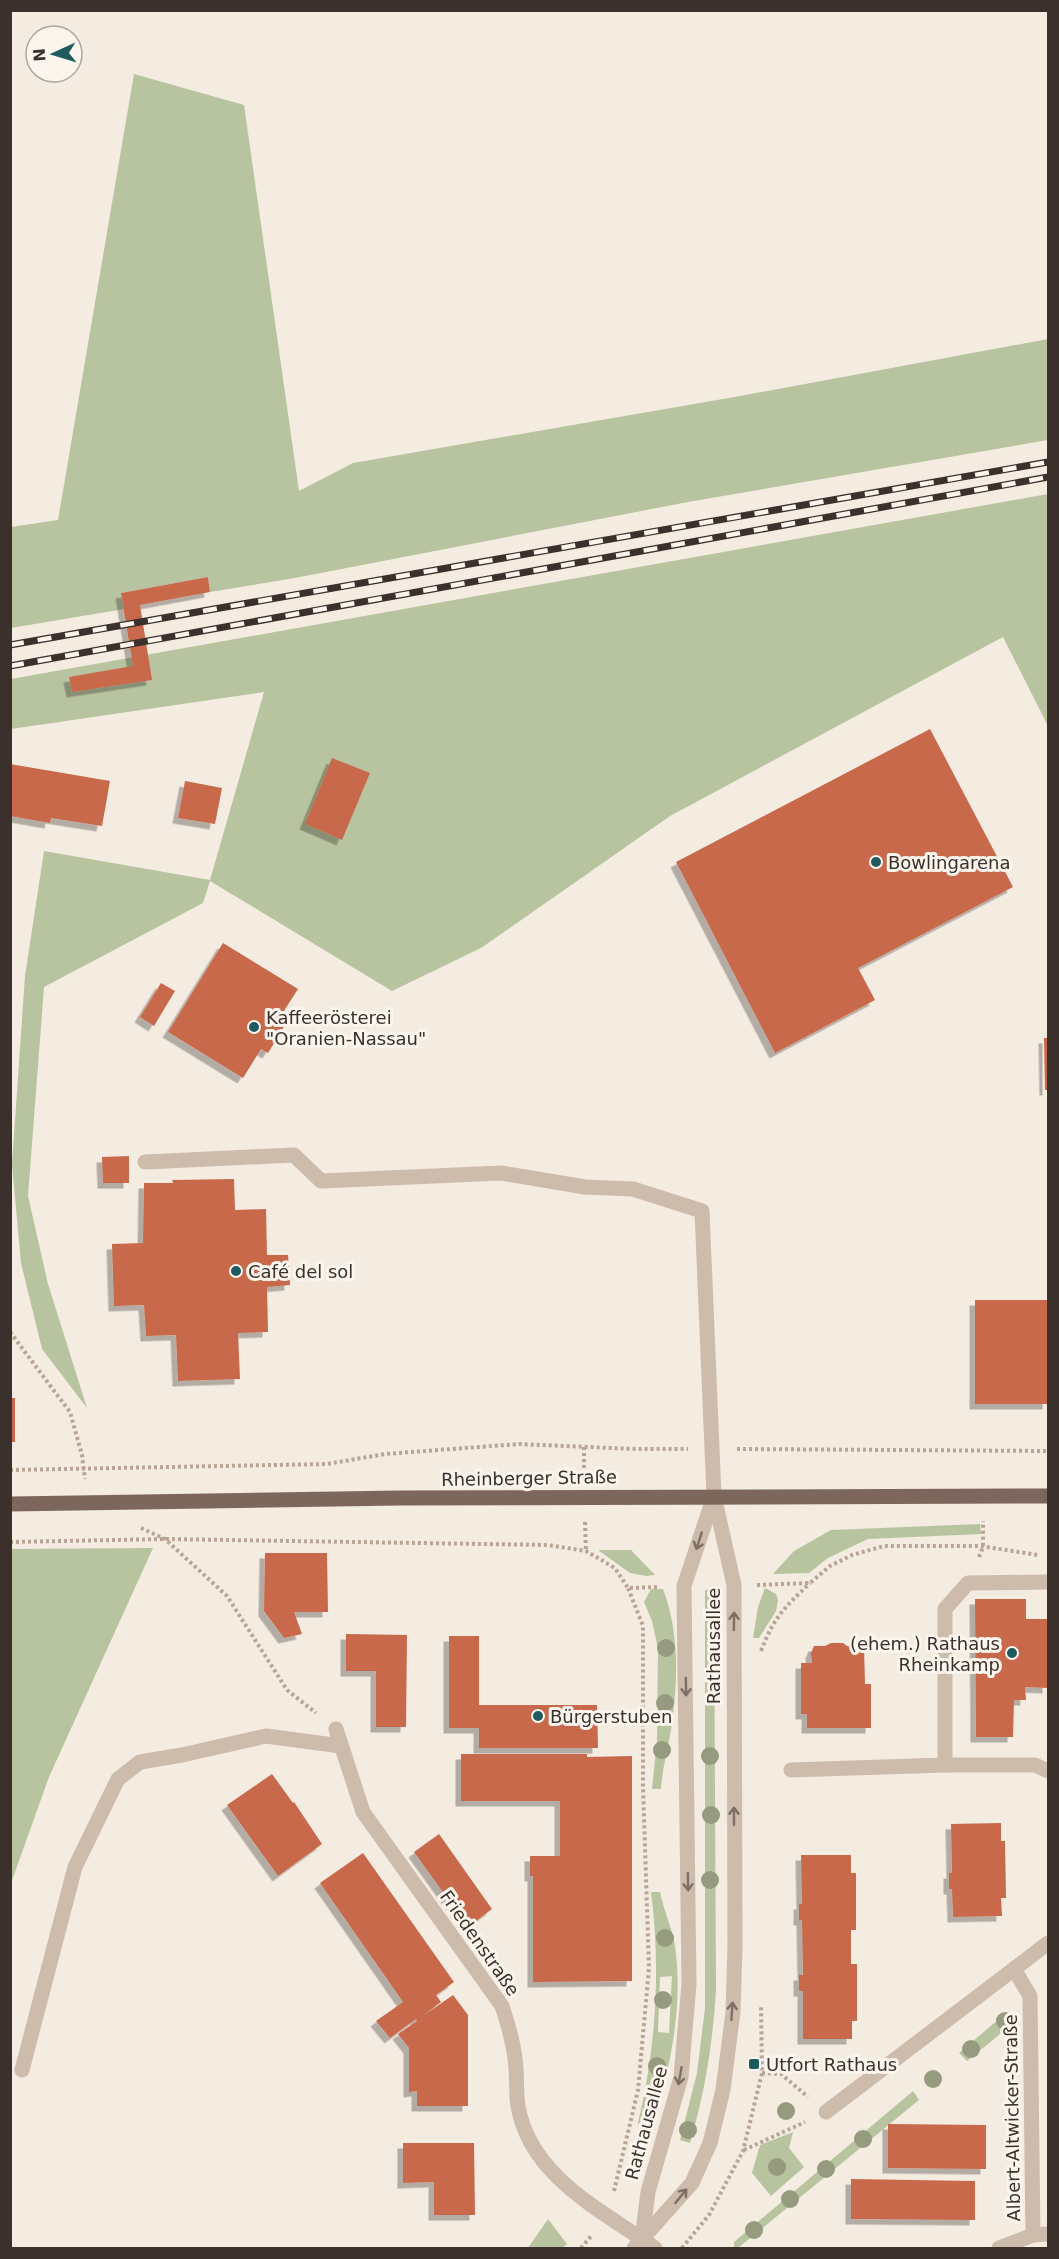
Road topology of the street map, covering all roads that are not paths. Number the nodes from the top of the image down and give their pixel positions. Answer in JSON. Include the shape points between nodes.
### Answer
{"nodes":[{"id":1,"x":145,"y":1162,"type":"dead end"},
{"id":2,"x":714,"y":1496,"type":"junction"},
{"id":3,"x":1048,"y":1496,"type":"edge"},
{"id":4,"x":10,"y":1504,"type":"edge"},
{"id":5,"x":1048,"y":1582,"type":"edge"},
{"id":6,"x":336,"y":1729,"type":"road end"},
{"id":7,"x":341,"y":1746,"type":"junction"},
{"id":8,"x":945,"y":1765,"type":"junction"},
{"id":9,"x":791,"y":1770,"type":"dead end"},
{"id":10,"x":1048,"y":1771,"type":"edge"},
{"id":11,"x":1048,"y":1943,"type":"edge"},
{"id":12,"x":1014,"y":1969,"type":"junction"},
{"id":13,"x":22,"y":2070,"type":"dead end"},
{"id":14,"x":826,"y":2112,"type":"road end"},
{"id":15,"x":1048,"y":2234,"type":"edge"},
{"id":16,"x":1033,"y":2235,"type":"junction"},
{"id":17,"x":638,"y":2244,"type":"edge"},
{"id":18,"x":655,"y":2248,"type":"edge"},
{"id":19,"x":999,"y":2248,"type":"edge"}],
"edges":[{"from":1,"to":2,"type":"street","via":[[294,1155],[321,1181],[501,1173],[585,1187],[633,1190],[702,1211]]},
{"from":2,"to":3,"type":"main road","name":"Rheinberger Straße"},
{"from":2,"to":4,"type":"main road","name":"Rheinberger Straße"},
{"from":2,"to":17,"type":"street","name":"Rathausallee","one_way":true,"via":[[684,1586],[689,1984],[681,2076],[648,2192]]},
{"from":17,"to":2,"type":"street","name":"Rathausallee","one_way":true,"via":[[692,2183],[710,2143],[723,2090],[733,2012],[734,1585]]},
{"from":5,"to":8,"type":"street","via":[[968,1583],[945,1609]]},
{"from":6,"to":7,"type":"street","name":"Friedenstraße"},
{"from":7,"to":13,"type":"street","via":[[266,1736],[140,1762],[118,1779],[75,1867]]},
{"from":7,"to":17,"type":"street","name":"Friedenstraße","via":[[363,1812],[502,2006],[512,2036],[518,2106],[526,2134],[567,2187]]},
{"from":8,"to":9,"type":"street"},
{"from":8,"to":10,"type":"street","via":[[1035,1765]]},
{"from":11,"to":12,"type":"street"},
{"from":12,"to":14,"type":"street"},
{"from":12,"to":16,"type":"street","name":"Albert-Altwicker-Straße","via":[[1030,1996]]},
{"from":15,"to":16,"type":"street","name":"Albert-Altwicker-Straße"},
{"from":16,"to":19,"type":"street","name":"Albert-Altwicker-Straße"},
{"from":17,"to":18,"type":"street","name":"Friedenstraße"}]}
